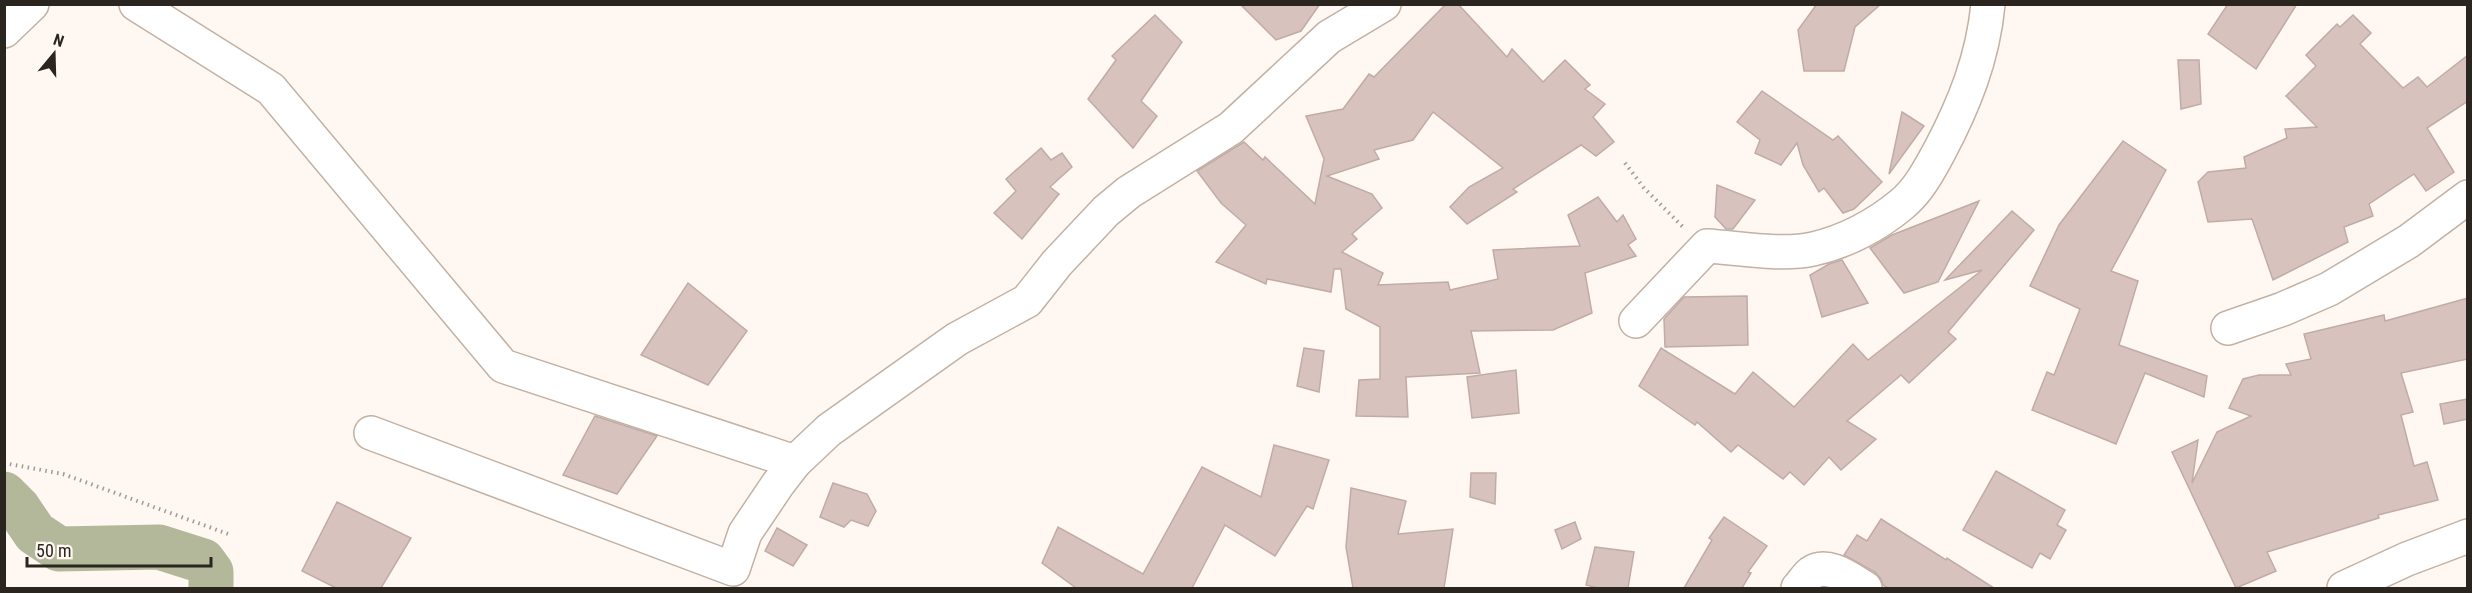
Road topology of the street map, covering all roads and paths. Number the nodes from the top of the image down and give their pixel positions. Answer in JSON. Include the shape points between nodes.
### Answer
{"nodes":[{"id":1,"x":32,"y":4,"type":"edge"},
{"id":2,"x":136,"y":4,"type":"edge"},
{"id":3,"x":1384,"y":4,"type":"edge"},
{"id":4,"x":1988,"y":4,"type":"edge"},
{"id":5,"x":4,"y":31,"type":"edge"},
{"id":6,"x":1625,"y":163,"type":"dead end"},
{"id":7,"x":2468,"y":197,"type":"edge"},
{"id":8,"x":1707,"y":246,"type":"junction"},
{"id":9,"x":1636,"y":321,"type":"dead end"},
{"id":10,"x":2228,"y":328,"type":"dead end"},
{"id":11,"x":371,"y":433,"type":"dead end"},
{"id":12,"x":795,"y":462,"type":"junction"},
{"id":13,"x":4,"y":464,"type":"edge"},
{"id":14,"x":231,"y":535,"type":"dead end"},
{"id":15,"x":2468,"y":536,"type":"edge"},
{"id":16,"x":1798,"y":588,"type":"edge"},
{"id":17,"x":1865,"y":588,"type":"edge"},
{"id":18,"x":2344,"y":588,"type":"edge"}],
"edges":[{"from":1,"to":5,"type":"street"},
{"from":2,"to":12,"type":"street","via":[[271,89],[503,366]]},
{"from":3,"to":12,"type":"street","via":[[1329,38],[1231,128],[1129,192],[1057,263],[1027,301],[957,339],[829,430]]},
{"from":4,"to":8,"type":"street","via":[[1978,61],[1956,121],[1925,177],[1903,203],[1862,231],[1811,250]]},
{"from":6,"to":8,"type":"path","via":[[1644,188]]},
{"from":7,"to":10,"type":"street","via":[[2409,241],[2329,289]]},
{"from":8,"to":9,"type":"street"},
{"from":11,"to":12,"type":"street","via":[[733,569],[745,533]]},
{"from":13,"to":14,"type":"path","via":[[63,474]]},
{"from":15,"to":18,"type":"street"},
{"from":16,"to":17,"type":"street","via":[[1811,573],[1823,569]]}]}
